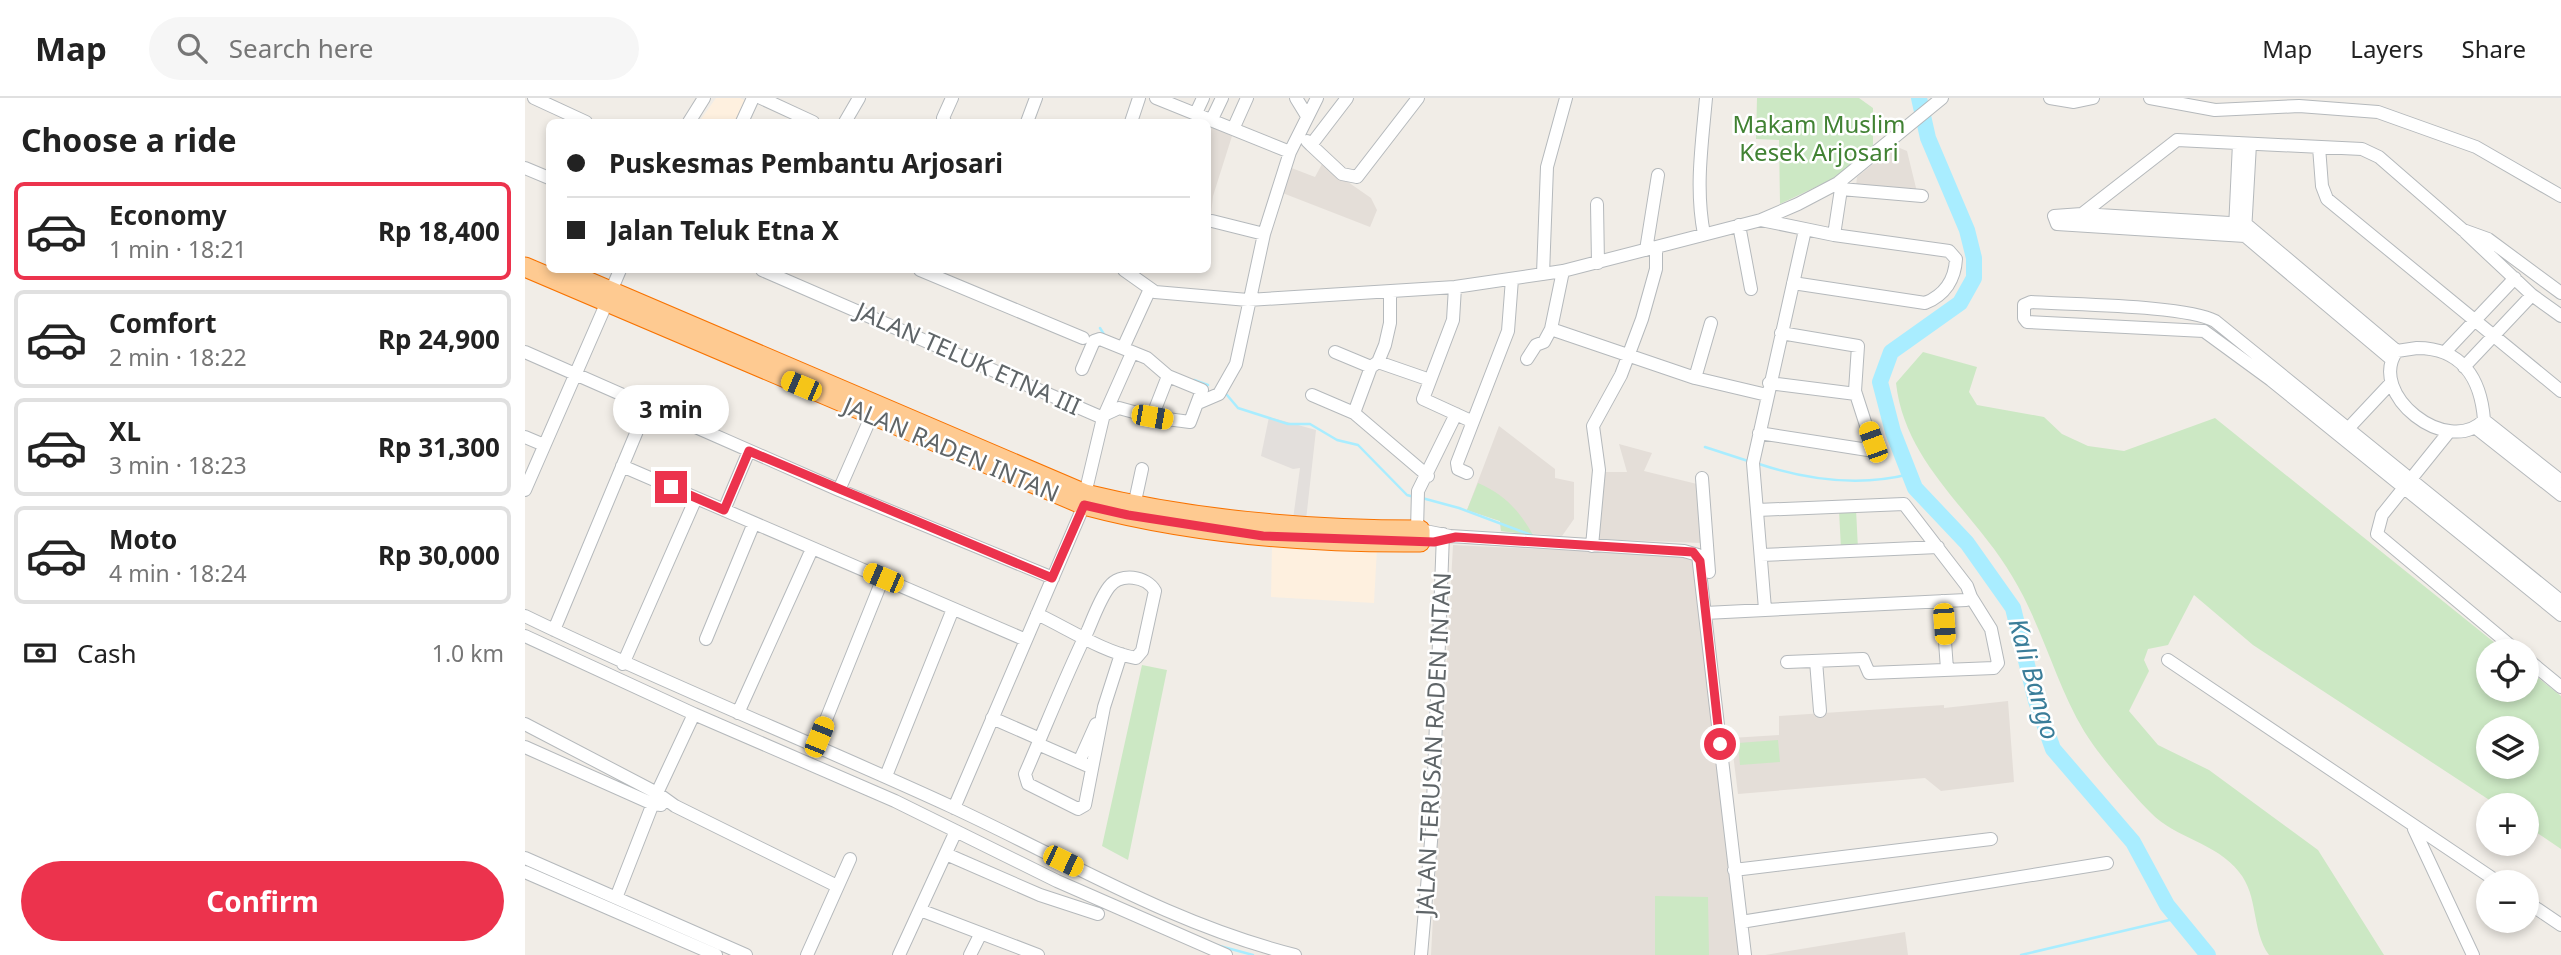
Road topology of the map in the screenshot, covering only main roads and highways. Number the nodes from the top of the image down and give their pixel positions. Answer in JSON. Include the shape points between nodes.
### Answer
{"nodes":[{"id":1,"x":525,"y":254,"type":"edge"},
{"id":2,"x":546,"y":264,"type":"edge"},
{"id":3,"x":525,"y":267,"type":"edge"},
{"id":4,"x":567,"y":273,"type":"edge"},
{"id":5,"x":609,"y":296,"type":"junction"},
{"id":6,"x":1084,"y":499,"type":"junction"},
{"id":7,"x":1283,"y":532,"type":"junction"},
{"id":8,"x":1419,"y":534,"type":"road end"}],
"edges":[{"from":1,"to":2,"type":"highway"},
{"from":3,"to":5,"type":"highway","name":"JALAN RADEN INTAN"},
{"from":4,"to":5,"type":"highway","name":"JALAN RADEN INTAN"},
{"from":5,"to":6,"type":"highway","name":"JALAN RADEN INTAN"},
{"from":5,"to":6,"type":"highway","name":"JALAN RADEN INTAN","via":[[871,416]]},
{"from":6,"to":7,"type":"highway","name":"JALAN RADEN INTAN"},
{"from":6,"to":7,"type":"highway","name":"JALAN RADEN INTAN","via":[[1175,523]]},
{"from":7,"to":8,"type":"highway","name":"JALAN RADEN INTAN"}]}
